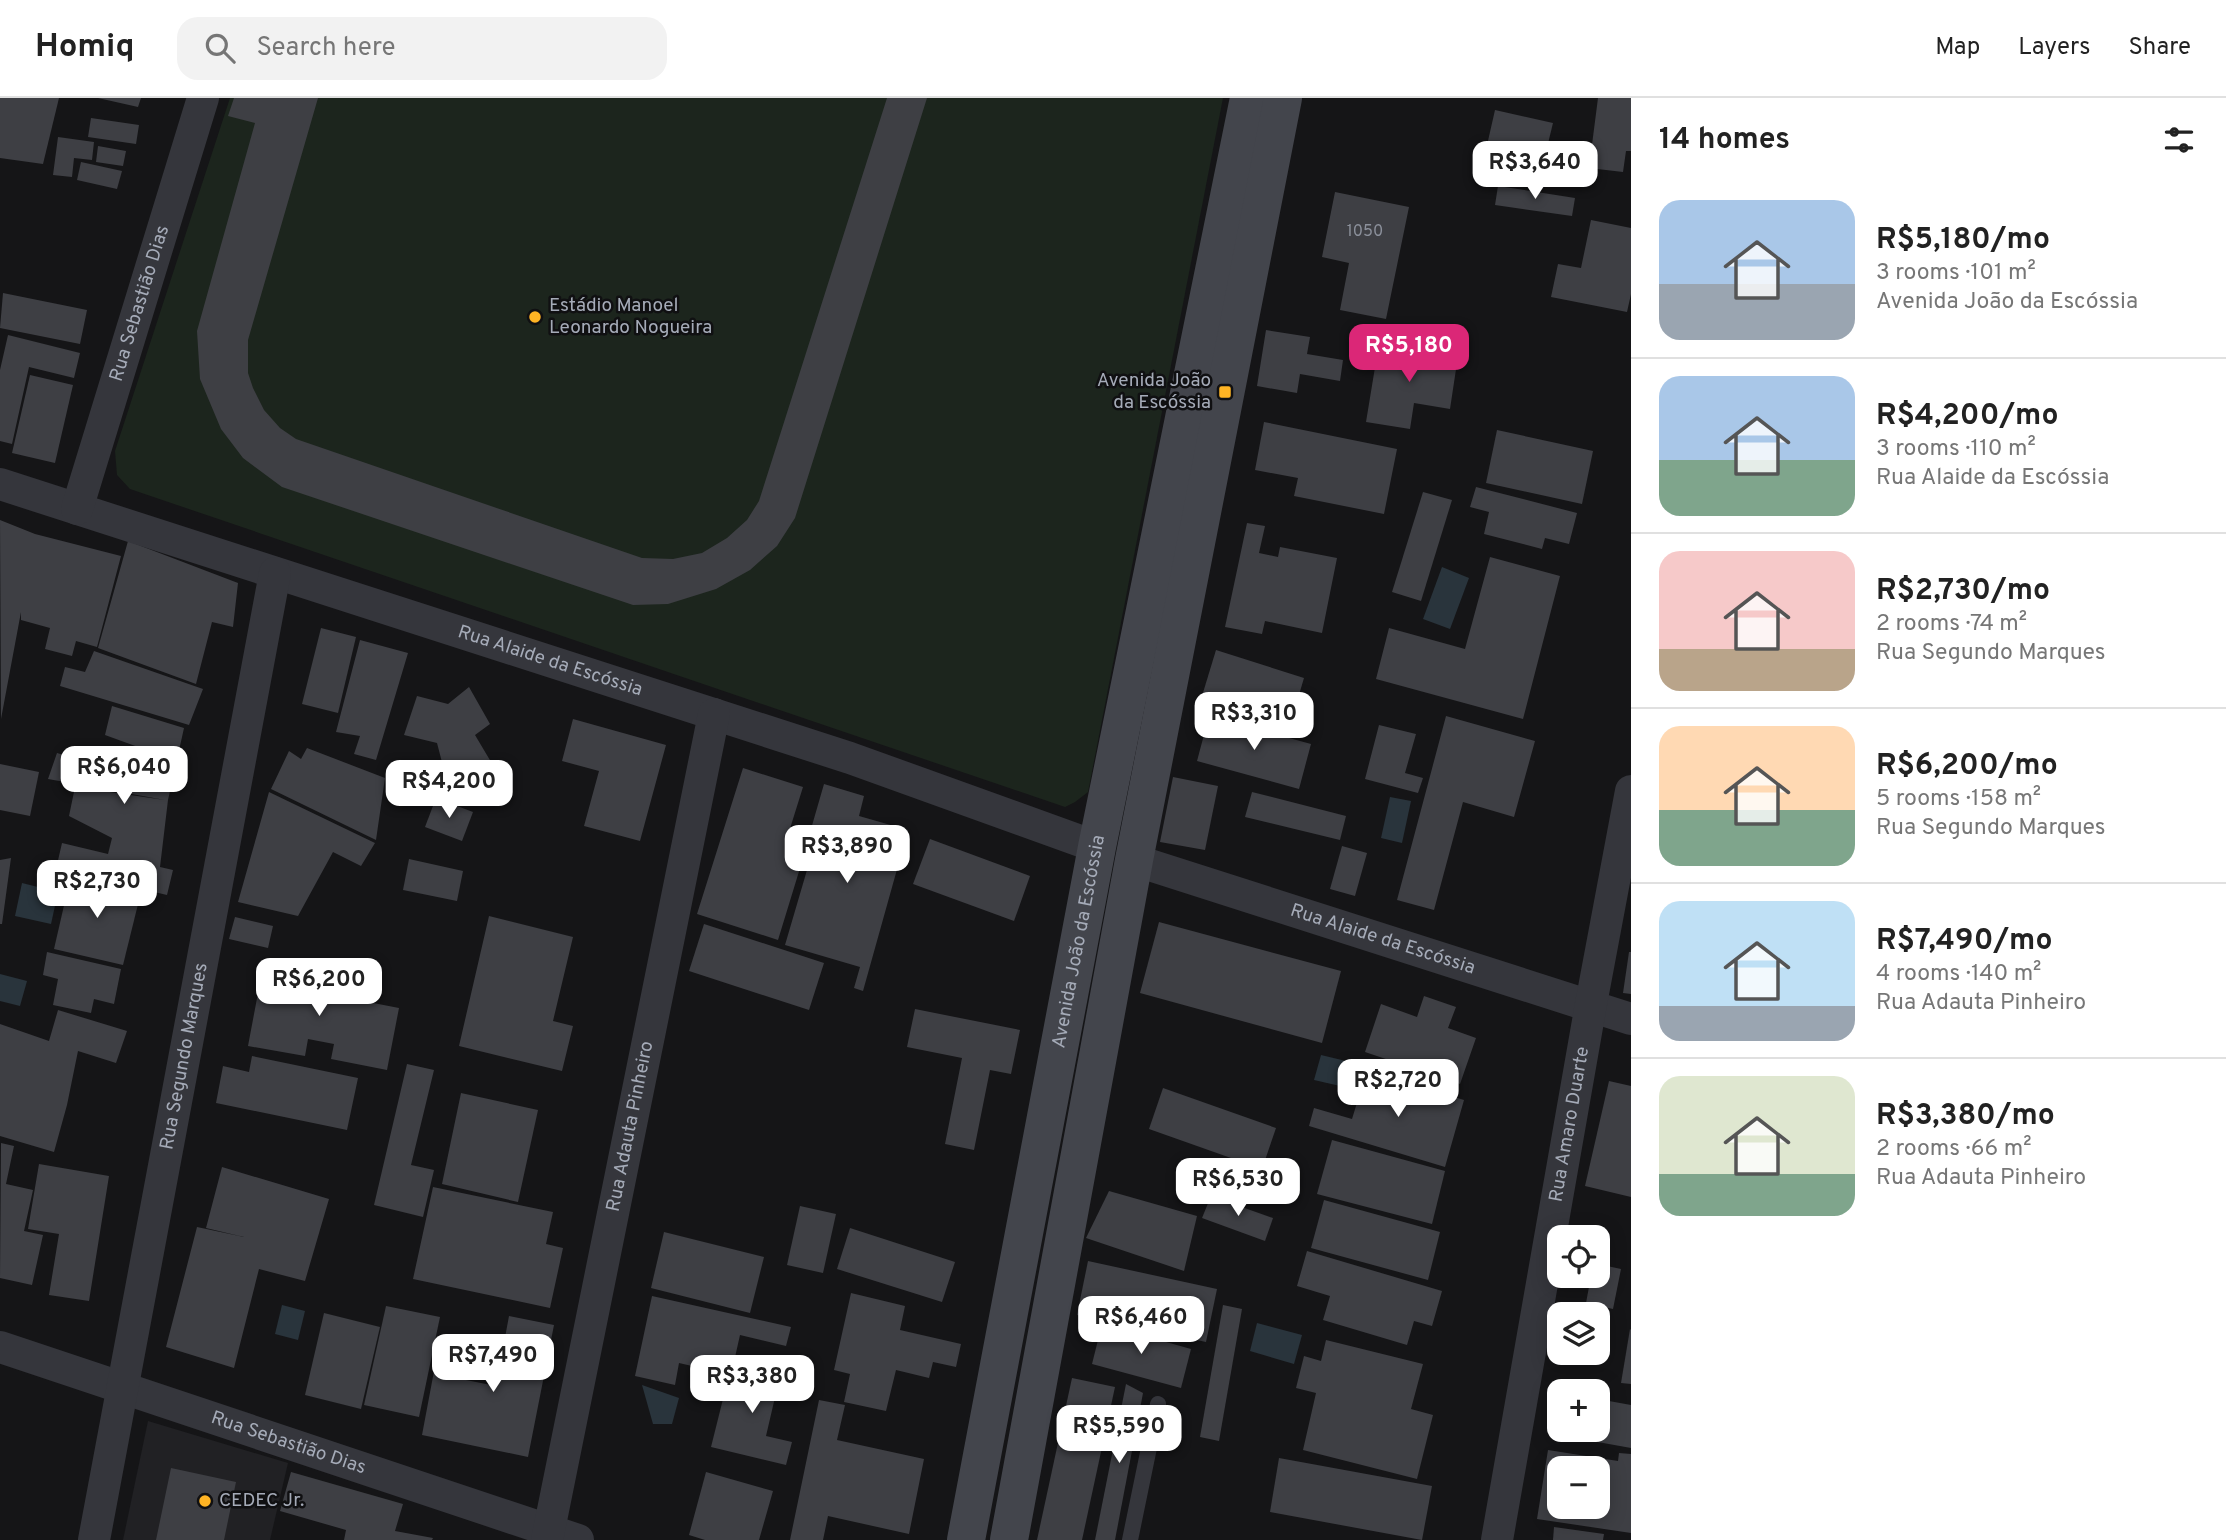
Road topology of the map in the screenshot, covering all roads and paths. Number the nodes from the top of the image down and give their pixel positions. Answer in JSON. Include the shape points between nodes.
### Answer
{"nodes":[{"id":1,"x":203,"y":98,"type":"edge"},
{"id":2,"x":1249,"y":98,"type":"edge"},
{"id":3,"x":1283,"y":98,"type":"edge"},
{"id":4,"x":0,"y":484,"type":"edge"},
{"id":5,"x":78,"y":509,"type":"junction"},
{"id":6,"x":275,"y":573,"type":"junction"},
{"id":7,"x":714,"y":714,"type":"junction"},
{"id":8,"x":1631,"y":791,"type":"edge"},
{"id":9,"x":1097,"y":847,"type":"junction"},
{"id":10,"x":1134,"y":860,"type":"junction"},
{"id":11,"x":1591,"y":1004,"type":"junction"},
{"id":12,"x":1631,"y":1019,"type":"edge"},
{"id":13,"x":0,"y":1347,"type":"edge"},
{"id":14,"x":124,"y":1388,"type":"junction"},
{"id":15,"x":1158,"y":1404,"type":"dead end"},
{"id":16,"x":548,"y":1535,"type":"edge"},
{"id":17,"x":94,"y":1540,"type":"edge"},
{"id":18,"x":578,"y":1540,"type":"edge"},
{"id":19,"x":966,"y":1540,"type":"edge"},
{"id":20,"x":1009,"y":1540,"type":"edge"},
{"id":21,"x":1130,"y":1540,"type":"edge"},
{"id":22,"x":1497,"y":1540,"type":"edge"}],
"edges":[{"from":1,"to":5,"type":"street","name":"Rua Sebastião Dias"},
{"from":2,"to":9,"type":"main road","name":"Avenida João da Escóssia"},
{"from":3,"to":10,"type":"main road","name":"Avenida João da Escóssia"},
{"from":4,"to":5,"type":"street","name":"Rua Alaide da Escóssia"},
{"from":5,"to":6,"type":"street","name":"Rua Alaide da Escóssia"},
{"from":6,"to":7,"type":"street","name":"Rua Alaide da Escóssia"},
{"from":6,"to":14,"type":"street","name":"Rua Segundo Marques"},
{"from":7,"to":9,"type":"street","name":"Rua Alaide da Escóssia"},
{"from":7,"to":16,"type":"street","name":"Rua Adauta Pinheiro"},
{"from":8,"to":11,"type":"street","name":"Rua Amaro Duarte"},
{"from":9,"to":19,"type":"main road","name":"Avenida João da Escóssia"},
{"from":10,"to":11,"type":"street","name":"Rua Alaide da Escóssia"},
{"from":10,"to":20,"type":"main road","name":"Avenida João da Escóssia"},
{"from":11,"to":12,"type":"street","name":"Rua Alaide da Escóssia"},
{"from":11,"to":22,"type":"street","name":"Rua Amaro Duarte"},
{"from":13,"to":14,"type":"street","name":"Rua Sebastião Dias"},
{"from":14,"to":16,"type":"street","name":"Rua Sebastião Dias"},
{"from":14,"to":17,"type":"street","name":"Rua Segundo Marques"},
{"from":15,"to":21,"type":"lane"},
{"from":16,"to":18,"type":"street","name":"Rua Sebastião Dias"}]}
